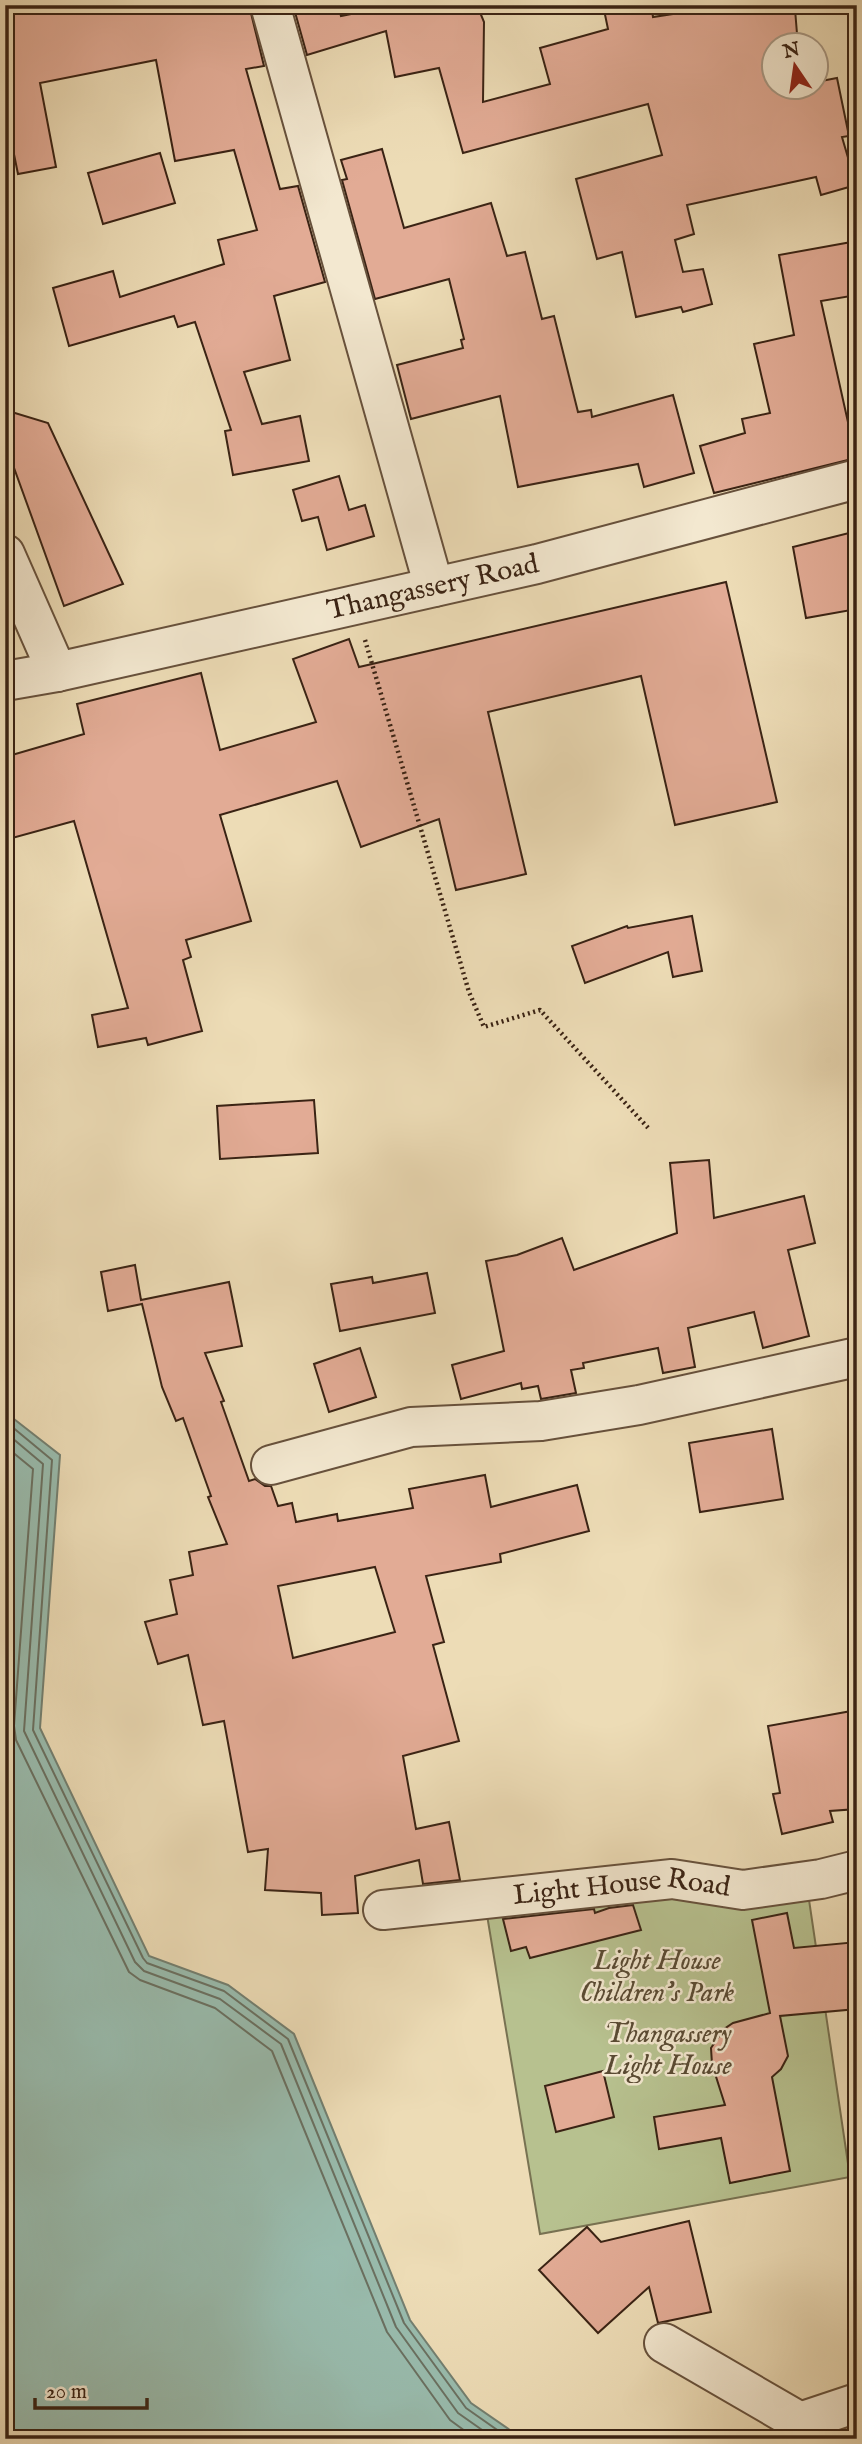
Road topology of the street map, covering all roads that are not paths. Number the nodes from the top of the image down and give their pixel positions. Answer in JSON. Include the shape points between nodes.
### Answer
{"nodes":[{"id":1,"x":270,"y":5,"type":"edge"},
{"id":2,"x":857,"y":479,"type":"edge"},
{"id":3,"x":5,"y":554,"type":"edge"},
{"id":4,"x":434,"y":587,"type":"junction"},
{"id":5,"x":57,"y":672,"type":"junction"},
{"id":6,"x":5,"y":681,"type":"edge"},
{"id":7,"x":857,"y":1357,"type":"edge"},
{"id":8,"x":271,"y":1465,"type":"dead end"},
{"id":9,"x":857,"y":1870,"type":"edge"},
{"id":10,"x":383,"y":1910,"type":"dead end"},
{"id":11,"x":664,"y":2343,"type":"dead end"},
{"id":12,"x":857,"y":2403,"type":"edge"}],
"edges":[{"from":1,"to":4,"type":"street"},
{"from":2,"to":4,"type":"street","name":"Thangassery Road"},
{"from":3,"to":5,"type":"street"},
{"from":4,"to":5,"type":"street","name":"Thangassery Road"},
{"from":5,"to":6,"type":"street","name":"Thangassery Road"},
{"from":7,"to":8,"type":"street","via":[[553,1419],[411,1427]]},
{"from":9,"to":10,"type":"street","name":"Light House Road","via":[[743,1890],[672,1879]]},
{"from":11,"to":12,"type":"street","via":[[800,2422]]}]}
